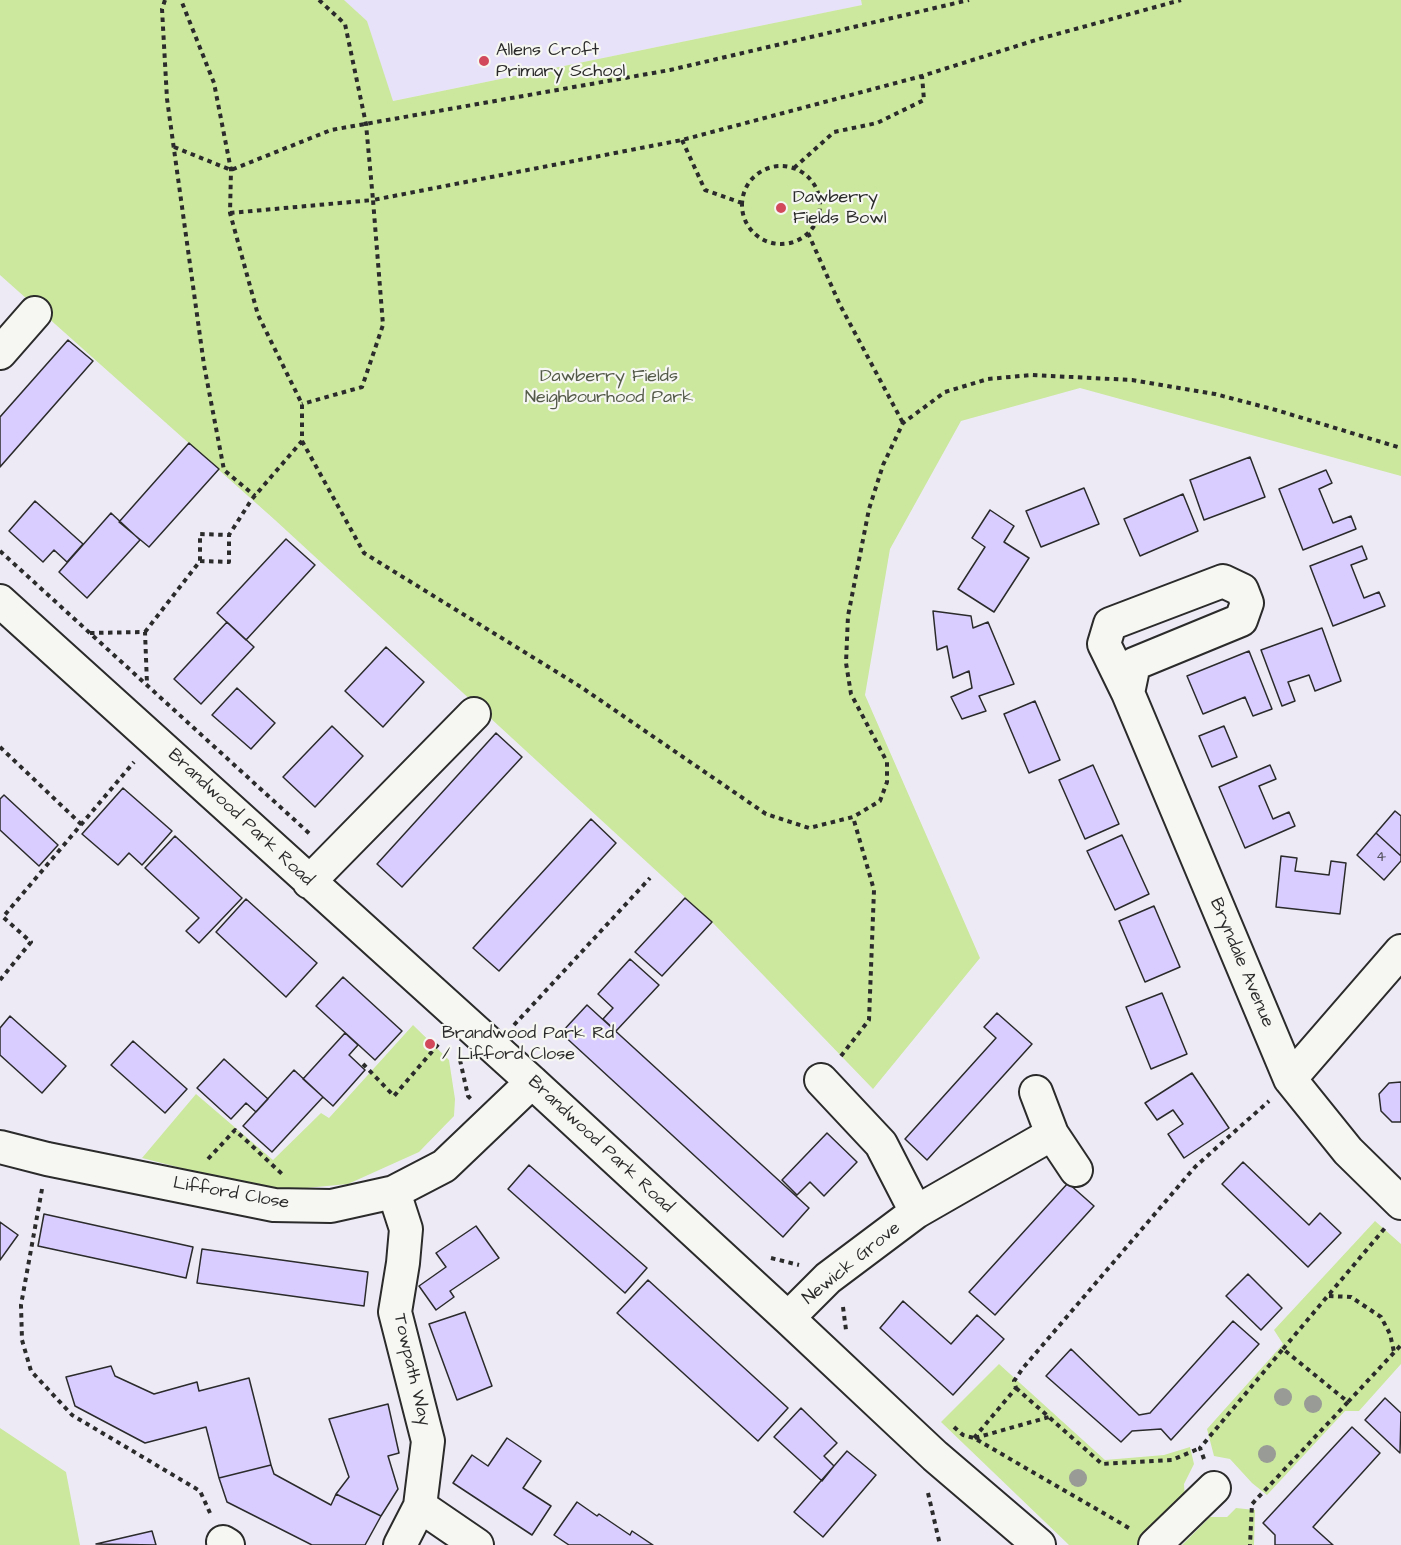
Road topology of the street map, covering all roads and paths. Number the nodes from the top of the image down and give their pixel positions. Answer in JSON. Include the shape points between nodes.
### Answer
{"nodes":[{"id":1,"x":165,"y":0,"type":"edge"},
{"id":2,"x":181,"y":0,"type":"edge"},
{"id":3,"x":319,"y":0,"type":"edge"},
{"id":4,"x":969,"y":0,"type":"edge"},
{"id":5,"x":1181,"y":0,"type":"edge"},
{"id":6,"x":922,"y":76,"type":"junction"},
{"id":7,"x":366,"y":124,"type":"junction"},
{"id":8,"x":682,"y":140,"type":"junction"},
{"id":9,"x":174,"y":147,"type":"junction"},
{"id":10,"x":794,"y":168,"type":"junction"},
{"id":11,"x":231,"y":170,"type":"junction"},
{"id":12,"x":372,"y":200,"type":"junction"},
{"id":13,"x":742,"y":202,"type":"junction"},
{"id":14,"x":230,"y":213,"type":"junction"},
{"id":15,"x":808,"y":233,"type":"junction"},
{"id":16,"x":35,"y":313,"type":"dead end"},
{"id":17,"x":0,"y":353,"type":"edge"},
{"id":18,"x":302,"y":404,"type":"junction"},
{"id":19,"x":903,"y":423,"type":"junction"},
{"id":20,"x":302,"y":441,"type":"junction"},
{"id":21,"x":1401,"y":448,"type":"edge"},
{"id":22,"x":255,"y":496,"type":"junction"},
{"id":23,"x":228,"y":535,"type":"junction"},
{"id":24,"x":0,"y":551,"type":"edge"},
{"id":25,"x":200,"y":561,"type":"junction"},
{"id":26,"x":0,"y":601,"type":"edge"},
{"id":27,"x":145,"y":632,"type":"junction"},
{"id":28,"x":90,"y":633,"type":"junction"},
{"id":29,"x":147,"y":685,"type":"junction"},
{"id":30,"x":1128,"y":693,"type":"dead end"},
{"id":31,"x":474,"y":714,"type":"dead end"},
{"id":32,"x":153,"y":738,"type":"junction"},
{"id":33,"x":0,"y":747,"type":"edge"},
{"id":34,"x":853,"y":817,"type":"junction"},
{"id":35,"x":82,"y":825,"type":"junction"},
{"id":36,"x":336,"y":857,"type":"junction"},
{"id":37,"x":650,"y":878,"type":"dead end"},
{"id":38,"x":309,"y":882,"type":"junction"},
{"id":39,"x":1401,"y":951,"type":"edge"},
{"id":40,"x":0,"y":980,"type":"edge"},
{"id":41,"x":512,"y":1027,"type":"dead end"},
{"id":42,"x":441,"y":1041,"type":"dead end"},
{"id":43,"x":363,"y":1064,"type":"dead end"},
{"id":44,"x":1290,"y":1079,"type":"junction"},
{"id":45,"x":821,"y":1080,"type":"joint"},
{"id":46,"x":532,"y":1082,"type":"junction"},
{"id":47,"x":1036,"y":1092,"type":"dead end"},
{"id":48,"x":1052,"y":1134,"type":"junction"},
{"id":49,"x":0,"y":1147,"type":"edge"},
{"id":50,"x":47,"y":1159,"type":"junction"},
{"id":51,"x":1076,"y":1170,"type":"dead end"},
{"id":52,"x":183,"y":1186,"type":"junction"},
{"id":53,"x":394,"y":1191,"type":"junction"},
{"id":54,"x":316,"y":1206,"type":"junction"},
{"id":55,"x":916,"y":1212,"type":"junction"},
{"id":56,"x":1394,"y":1215,"type":"edge"},
{"id":57,"x":766,"y":1256,"type":"dead end"},
{"id":58,"x":828,"y":1278,"type":"junction"},
{"id":59,"x":1328,"y":1296,"type":"junction"},
{"id":60,"x":788,"y":1318,"type":"junction"},
{"id":61,"x":854,"y":1337,"type":"dead end"},
{"id":62,"x":1401,"y":1345,"type":"edge"},
{"id":63,"x":1283,"y":1349,"type":"junction"},
{"id":64,"x":1394,"y":1352,"type":"junction"},
{"id":65,"x":1016,"y":1388,"type":"junction"},
{"id":66,"x":1348,"y":1402,"type":"junction"},
{"id":67,"x":1049,"y":1417,"type":"junction"},
{"id":68,"x":946,"y":1420,"type":"dead end"},
{"id":69,"x":974,"y":1438,"type":"junction"},
{"id":70,"x":1200,"y":1448,"type":"junction"},
{"id":71,"x":948,"y":1468,"type":"junction"},
{"id":72,"x":1214,"y":1488,"type":"joint"},
{"id":73,"x":420,"y":1506,"type":"junction"},
{"id":74,"x":226,"y":1544,"type":"edge"},
{"id":75,"x":400,"y":1545,"type":"edge"},
{"id":76,"x":477,"y":1545,"type":"edge"},
{"id":77,"x":1039,"y":1545,"type":"edge"},
{"id":78,"x":1156,"y":1545,"type":"edge"},
{"id":79,"x":1250,"y":1545,"type":"edge"}],
"edges":[{"from":1,"to":9,"type":"path","via":[[162,9],[167,99]]},
{"from":2,"to":11,"type":"path","via":[[214,83]]},
{"from":3,"to":7,"type":"path","via":[[345,24]]},
{"from":4,"to":7,"type":"path","via":[[670,70]]},
{"from":5,"to":6,"type":"path"},
{"from":6,"to":8,"type":"path"},
{"from":6,"to":10,"type":"path","via":[[924,100],[877,123],[834,132]]},
{"from":7,"to":11,"type":"path","via":[[331,130]]},
{"from":7,"to":12,"type":"path"},
{"from":8,"to":12,"type":"path"},
{"from":8,"to":13,"type":"path","via":[[705,190]]},
{"from":9,"to":11,"type":"path"},
{"from":9,"to":22,"type":"path","via":[[204,365],[224,470]]},
{"from":10,"to":13,"type":"path","via":[[782,166],[760,173],[751,180]]},
{"from":10,"to":15,"type":"path","via":[[812,181],[818,191],[819,213]]},
{"from":11,"to":14,"type":"path"},
{"from":12,"to":14,"type":"path"},
{"from":12,"to":18,"type":"path","via":[[383,325],[362,387]]},
{"from":13,"to":15,"type":"path","via":[[750,228],[759,237],[784,244]]},
{"from":14,"to":18,"type":"path","via":[[258,315]]},
{"from":15,"to":19,"type":"path","via":[[840,305]]},
{"from":16,"to":17,"type":"street"},
{"from":18,"to":20,"type":"path"},
{"from":19,"to":21,"type":"path","via":[[945,392],[988,379],[1031,375],[1132,380],[1215,394]]},
{"from":19,"to":34,"type":"path","via":[[883,465],[869,509],[848,616],[846,663],[851,694],[887,762],[887,782],[880,801]]},
{"from":20,"to":22,"type":"path"},
{"from":20,"to":34,"type":"path","via":[[364,554],[581,687],[766,814],[809,828]]},
{"from":22,"to":23,"type":"path"},
{"from":23,"to":25,"type":"path","via":[[200,534]]},
{"from":23,"to":25,"type":"path","via":[[229,562]]},
{"from":24,"to":28,"type":"path"},
{"from":25,"to":27,"type":"path"},
{"from":26,"to":32,"type":"street","name":"Brandwood Park Road"},
{"from":27,"to":28,"type":"path"},
{"from":27,"to":29,"type":"path"},
{"from":28,"to":29,"type":"path"},
{"from":29,"to":36,"type":"path"},
{"from":30,"to":44,"type":"street","name":"Bryndale Avenue"},
{"from":31,"to":36,"type":"street"},
{"from":32,"to":35,"type":"path"},
{"from":32,"to":38,"type":"street","name":"Brandwood Park Road"},
{"from":33,"to":35,"type":"path"},
{"from":34,"to":45,"type":"path","via":[[874,890],[869,1020]]},
{"from":35,"to":40,"type":"path","via":[[3,917],[31,942]]},
{"from":36,"to":38,"type":"street"},
{"from":37,"to":41,"type":"path"},
{"from":38,"to":46,"type":"street","name":"Brandwood Park Road"},
{"from":39,"to":44,"type":"street"},
{"from":42,"to":43,"type":"path","via":[[394,1096]]},
{"from":44,"to":56,"type":"street","name":"Bryndale Avenue"},
{"from":44,"to":65,"type":"path","via":[[1195,1167],[1023,1368],[1014,1381]]},
{"from":45,"to":55,"type":"street","name":"Newick Grove","via":[[881,1144]]},
{"from":46,"to":53,"type":"street","name":"Lifford Close","via":[[444,1166]]},
{"from":46,"to":60,"type":"street","name":"Brandwood Park Road"},
{"from":47,"to":48,"type":"street"},
{"from":48,"to":51,"type":"street"},
{"from":48,"to":55,"type":"street","name":"Newick Grove"},
{"from":49,"to":50,"type":"street","name":"Lifford Close"},
{"from":50,"to":52,"type":"street","name":"Lifford Close"},
{"from":50,"to":74,"type":"path","via":[[21,1305],[22,1340],[31,1371],[72,1415],[200,1491]]},
{"from":52,"to":54,"type":"street","name":"Lifford Close","via":[[274,1205]]},
{"from":52,"to":54,"type":"path","via":[[236,1130]]},
{"from":53,"to":54,"type":"street","name":"Lifford Close"},
{"from":53,"to":73,"type":"street","name":"Towpath Way","via":[[406,1229],[394,1312],[428,1442]]},
{"from":55,"to":58,"type":"street","name":"Newick Grove"},
{"from":56,"to":59,"type":"path"},
{"from":57,"to":58,"type":"path","via":[[807,1267]]},
{"from":58,"to":60,"type":"street","name":"Newick Grove"},
{"from":58,"to":61,"type":"path","via":[[841,1290],[846,1330]]},
{"from":59,"to":63,"type":"path"},
{"from":59,"to":64,"type":"path","via":[[1351,1297],[1381,1317]]},
{"from":60,"to":71,"type":"street","name":"Brandwood Park Road"},
{"from":62,"to":64,"type":"path"},
{"from":63,"to":66,"type":"path"},
{"from":63,"to":70,"type":"path"},
{"from":64,"to":66,"type":"path"},
{"from":65,"to":67,"type":"path"},
{"from":65,"to":69,"type":"path"},
{"from":66,"to":79,"type":"path","via":[[1252,1504]]},
{"from":67,"to":69,"type":"path"},
{"from":67,"to":70,"type":"path","via":[[1102,1464],[1172,1460]]},
{"from":68,"to":69,"type":"path","via":[[963,1435]]},
{"from":69,"to":71,"type":"path"},
{"from":69,"to":78,"type":"path"},
{"from":70,"to":72,"type":"path"},
{"from":71,"to":77,"type":"street","name":"Brandwood Park Road"},
{"from":72,"to":78,"type":"street"},
{"from":73,"to":75,"type":"street","name":"Towpath Way"},
{"from":73,"to":76,"type":"street"}]}
